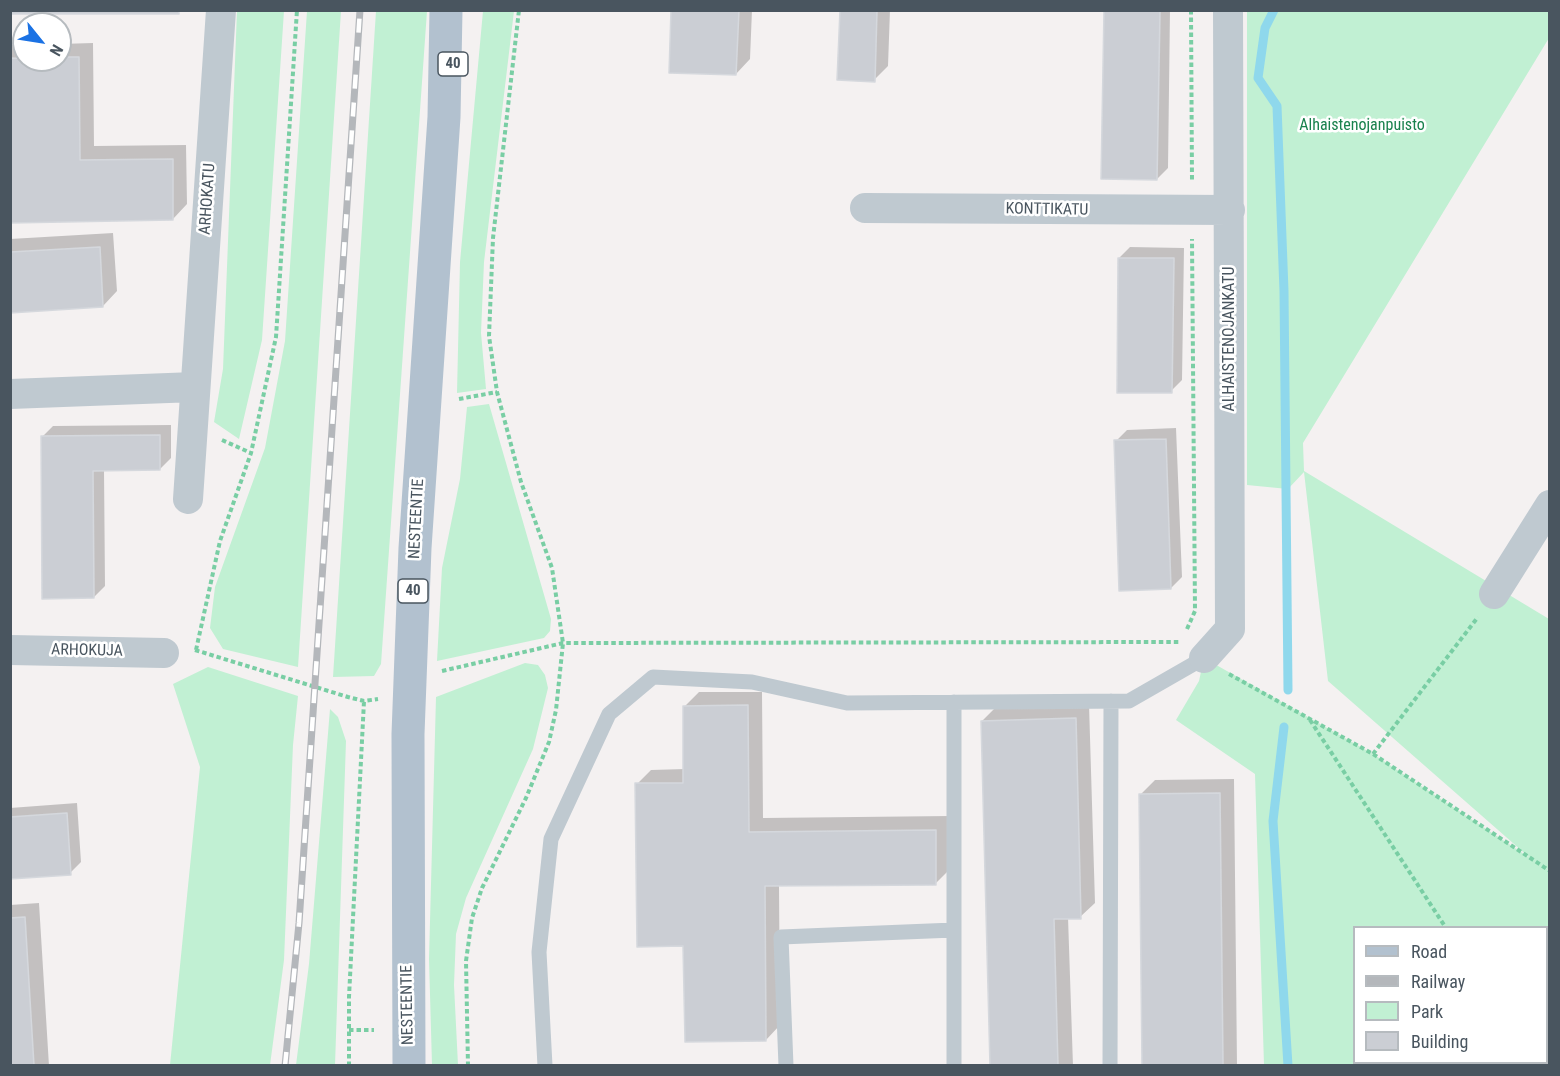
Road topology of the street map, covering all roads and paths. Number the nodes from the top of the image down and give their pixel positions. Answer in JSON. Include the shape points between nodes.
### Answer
{"nodes":[{"id":1,"x":221,"y":10,"type":"edge"},
{"id":2,"x":297,"y":10,"type":"edge"},
{"id":3,"x":446,"y":10,"type":"edge"},
{"id":4,"x":463,"y":10,"type":"edge"},
{"id":5,"x":519,"y":10,"type":"edge"},
{"id":6,"x":1191,"y":10,"type":"edge"},
{"id":7,"x":1228,"y":10,"type":"edge"},
{"id":8,"x":444,"y":117,"type":"junction"},
{"id":9,"x":865,"y":208,"type":"dead end"},
{"id":10,"x":1230,"y":210,"type":"junction"},
{"id":11,"x":1192,"y":212,"type":"junction"},
{"id":12,"x":195,"y":387,"type":"junction"},
{"id":13,"x":497,"y":392,"type":"junction"},
{"id":14,"x":10,"y":394,"type":"edge"},
{"id":15,"x":459,"y":399,"type":"dead end"},
{"id":16,"x":188,"y":500,"type":"dead end"},
{"id":17,"x":1550,"y":505,"type":"edge"},
{"id":18,"x":1494,"y":594,"type":"joint"},
{"id":19,"x":1186,"y":632,"type":"dead end"},
{"id":20,"x":563,"y":643,"type":"junction"},
{"id":21,"x":10,"y":650,"type":"edge"},
{"id":22,"x":164,"y":653,"type":"dead end"},
{"id":23,"x":1204,"y":658,"type":"junction"},
{"id":24,"x":442,"y":671,"type":"dead end"},
{"id":25,"x":383,"y":698,"type":"dead end"},
{"id":26,"x":364,"y":701,"type":"junction"},
{"id":27,"x":1111,"y":701,"type":"junction"},
{"id":28,"x":954,"y":702,"type":"junction"},
{"id":29,"x":1310,"y":719,"type":"junction"},
{"id":30,"x":1373,"y":754,"type":"junction"},
{"id":31,"x":1550,"y":871,"type":"edge"},
{"id":32,"x":1445,"y":926,"type":"edge"},
{"id":33,"x":954,"y":930,"type":"junction"},
{"id":34,"x":349,"y":1030,"type":"junction"},
{"id":35,"x":374,"y":1030,"type":"dead end"},
{"id":36,"x":349,"y":1065,"type":"edge"},
{"id":37,"x":409,"y":1065,"type":"edge"},
{"id":38,"x":468,"y":1065,"type":"edge"},
{"id":39,"x":545,"y":1065,"type":"edge"},
{"id":40,"x":786,"y":1065,"type":"edge"},
{"id":41,"x":954,"y":1065,"type":"edge"},
{"id":42,"x":1110,"y":1065,"type":"edge"}],
"edges":[{"from":1,"to":12,"type":"street","name":"ARHOKATU"},
{"from":2,"to":26,"type":"path","via":[[276,337],[251,453],[220,541],[196,650]]},
{"from":3,"to":8,"type":"main road","name":"NESTEENTIE","number":"40"},
{"from":4,"to":8,"type":"main road","name":"NESTEENTIE","number":"40"},
{"from":5,"to":13,"type":"path","via":[[493,238],[489,336]]},
{"from":6,"to":11,"type":"path"},
{"from":7,"to":10,"type":"street","name":"ALHAISTENOJANKATU"},
{"from":8,"to":37,"type":"main road","name":"NESTEENTIE","number":"40","via":[[414,560],[408,745]]},
{"from":9,"to":11,"type":"street","name":"KONTTIKATU"},
{"from":10,"to":11,"type":"street","name":"KONTTIKATU"},
{"from":10,"to":23,"type":"street","name":"ALHAISTENOJANKATU","via":[[1230,629]]},
{"from":11,"to":19,"type":"path","via":[[1195,611]]},
{"from":12,"to":14,"type":"street"},
{"from":12,"to":16,"type":"street","name":"ARHOKATU"},
{"from":13,"to":15,"type":"path"},
{"from":13,"to":20,"type":"path","via":[[521,482],[552,568]]},
{"from":17,"to":18,"type":"street"},
{"from":18,"to":30,"type":"path"},
{"from":20,"to":23,"type":"path","via":[[1182,642]]},
{"from":20,"to":24,"type":"path"},
{"from":20,"to":38,"type":"path","via":[[549,741],[472,918],[466,961]]},
{"from":21,"to":22,"type":"street","name":"ARHOKUJA"},
{"from":23,"to":27,"type":"lane","via":[[1129,701]]},
{"from":23,"to":29,"type":"path"},
{"from":25,"to":26,"type":"path"},
{"from":26,"to":34,"type":"path"},
{"from":27,"to":28,"type":"lane"},
{"from":27,"to":42,"type":"lane"},
{"from":28,"to":33,"type":"lane"},
{"from":28,"to":39,"type":"lane","via":[[847,703],[752,682],[652,677],[609,714],[551,839],[539,952]]},
{"from":29,"to":30,"type":"path"},
{"from":29,"to":32,"type":"path"},
{"from":30,"to":31,"type":"path"},
{"from":33,"to":40,"type":"lane","via":[[782,937]]},
{"from":33,"to":41,"type":"lane"},
{"from":34,"to":35,"type":"path"},
{"from":34,"to":36,"type":"path"}]}
